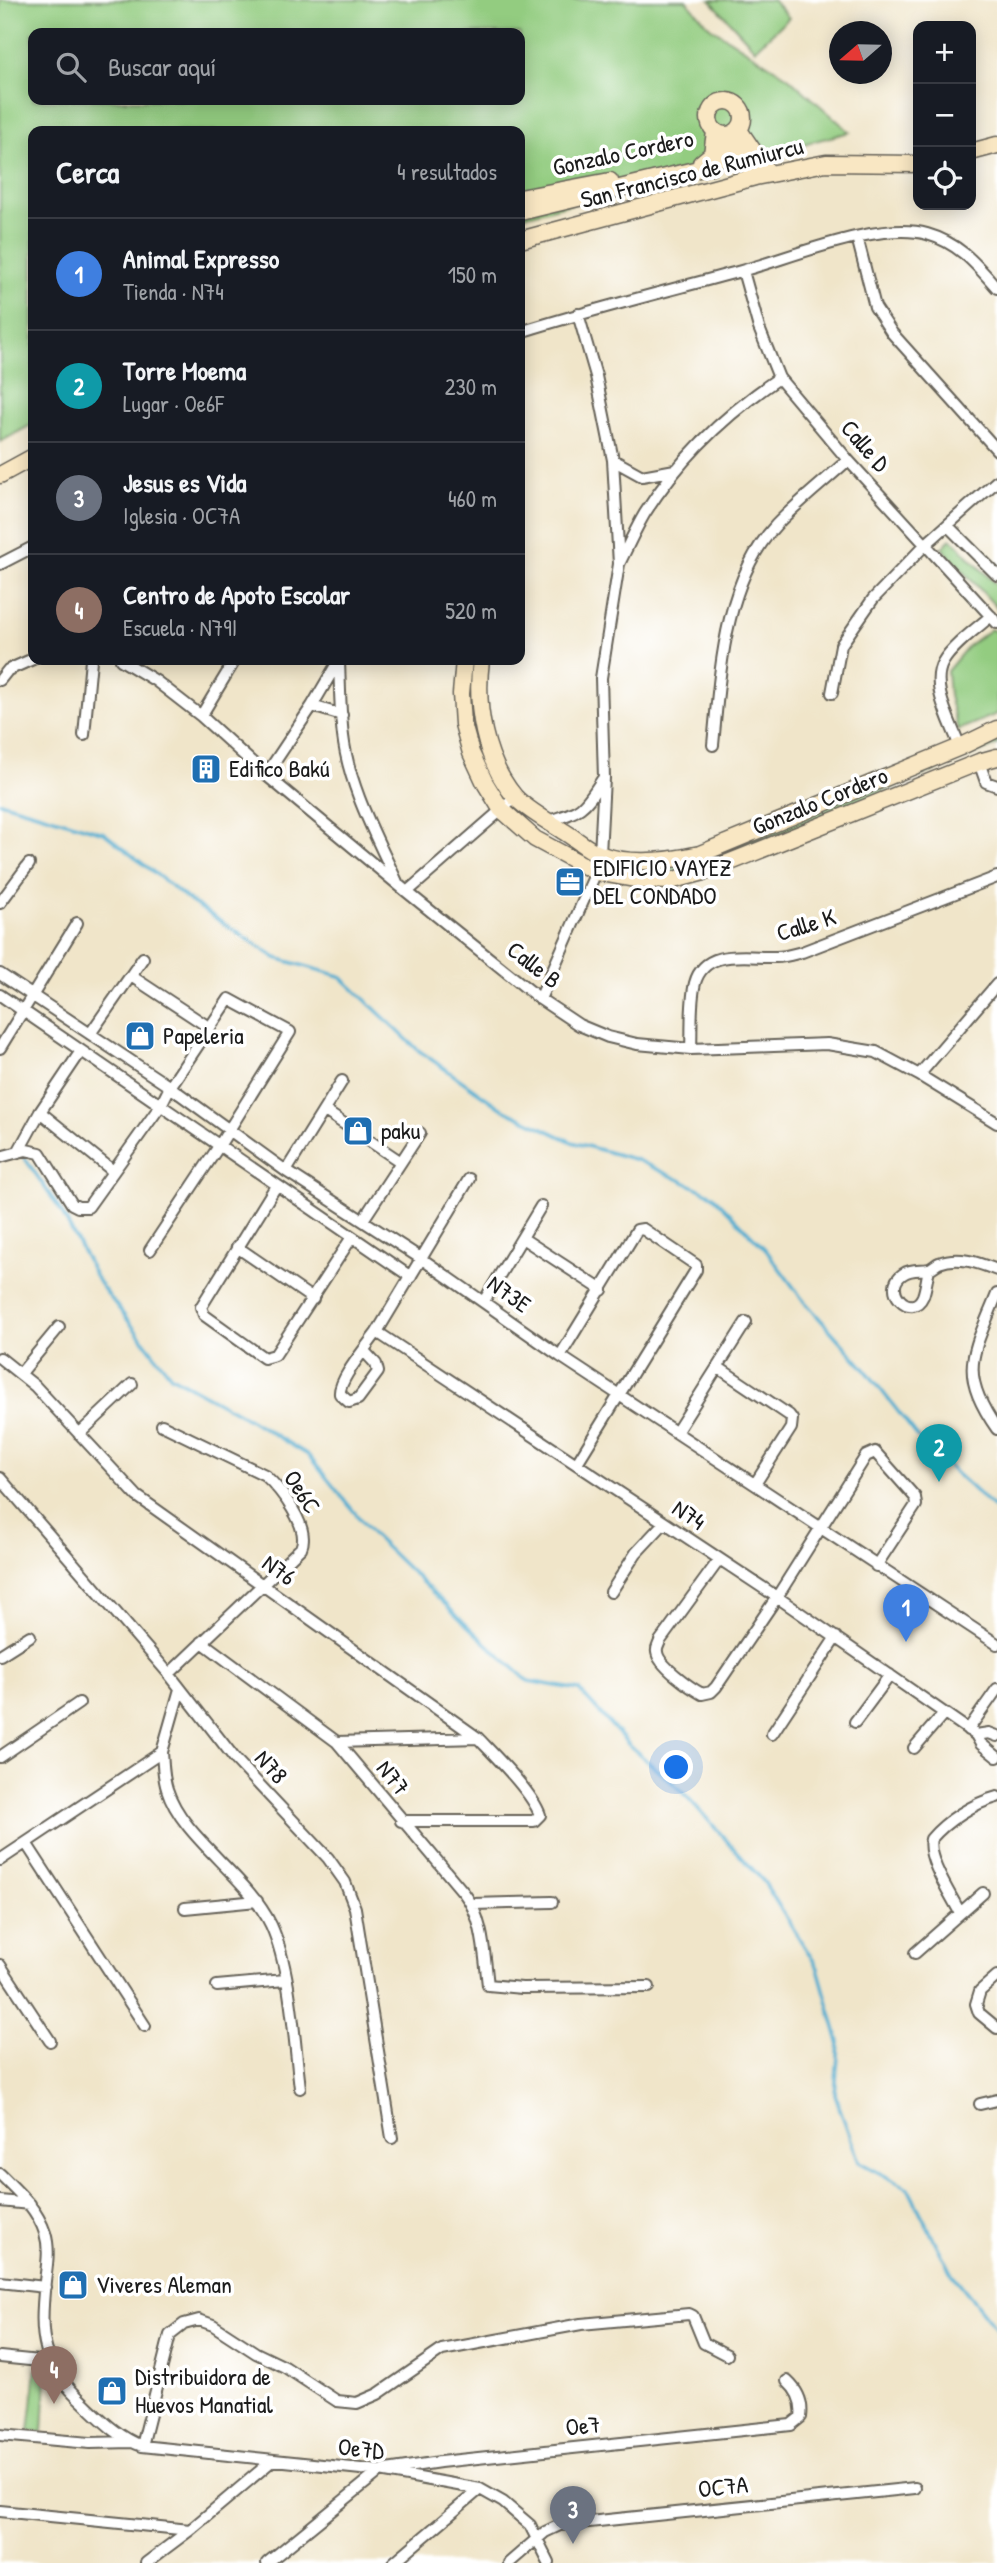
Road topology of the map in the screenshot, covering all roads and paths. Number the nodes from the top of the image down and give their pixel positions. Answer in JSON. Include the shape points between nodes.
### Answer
{"nodes":[{"id":1,"x":997,"y":145,"type":"edge"},
{"id":2,"x":976,"y":151,"type":"edge"},
{"id":3,"x":913,"y":164,"type":"edge"},
{"id":4,"x":762,"y":176,"type":"junction"},
{"id":5,"x":525,"y":204,"type":"edge"},
{"id":6,"x":857,"y":237,"type":"junction"},
{"id":7,"x":525,"y":239,"type":"edge"},
{"id":8,"x":743,"y":271,"type":"junction"},
{"id":9,"x":997,"y":288,"type":"edge"},
{"id":10,"x":578,"y":314,"type":"junction"},
{"id":11,"x":525,"y":330,"type":"edge"},
{"id":12,"x":779,"y":378,"type":"junction"},
{"id":13,"x":997,"y":450,"type":"edge"},
{"id":14,"x":28,"y":460,"type":"edge"},
{"id":15,"x":613,"y":460,"type":"junction"},
{"id":16,"x":848,"y":460,"type":"junction"},
{"id":17,"x":676,"y":470,"type":"junction"},
{"id":18,"x":0,"y":475,"type":"edge"},
{"id":19,"x":997,"y":481,"type":"edge"},
{"id":20,"x":948,"y":526,"type":"junction"},
{"id":21,"x":925,"y":545,"type":"junction"},
{"id":22,"x":28,"y":550,"type":"edge"},
{"id":23,"x":0,"y":564,"type":"edge"},
{"id":24,"x":619,"y":564,"type":"junction"},
{"id":25,"x":997,"y":575,"type":"edge"},
{"id":26,"x":994,"y":619,"type":"edge"},
{"id":27,"x":28,"y":661,"type":"edge"},
{"id":28,"x":91,"y":665,"type":"edge"},
{"id":29,"x":129,"y":665,"type":"edge"},
{"id":30,"x":232,"y":665,"type":"edge"},
{"id":31,"x":336,"y":665,"type":"edge"},
{"id":32,"x":339,"y":665,"type":"edge"},
{"id":33,"x":464,"y":665,"type":"edge"},
{"id":34,"x":480,"y":665,"type":"edge"},
{"id":35,"x":0,"y":680,"type":"edge"},
{"id":36,"x":832,"y":693,"type":"dead end"},
{"id":37,"x":312,"y":706,"type":"junction"},
{"id":38,"x":342,"y":715,"type":"junction"},
{"id":39,"x":201,"y":716,"type":"junction"},
{"id":40,"x":997,"y":729,"type":"edge"},
{"id":41,"x":84,"y":735,"type":"dead end"},
{"id":42,"x":713,"y":745,"type":"dead end"},
{"id":43,"x":960,"y":747,"type":"junction"},
{"id":44,"x":997,"y":757,"type":"edge"},
{"id":45,"x":979,"y":762,"type":"junction"},
{"id":46,"x":266,"y":775,"type":"junction"},
{"id":47,"x":604,"y":778,"type":"junction"},
{"id":48,"x":997,"y":786,"type":"edge"},
{"id":49,"x":516,"y":797,"type":"junction"},
{"id":50,"x":501,"y":809,"type":"junction"},
{"id":51,"x":548,"y":821,"type":"junction"},
{"id":52,"x":600,"y":854,"type":"junction"},
{"id":53,"x":29,"y":864,"type":"dead end"},
{"id":54,"x":596,"y":872,"type":"junction"},
{"id":55,"x":997,"y":877,"type":"edge"},
{"id":56,"x":402,"y":888,"type":"junction"},
{"id":57,"x":2,"y":896,"type":"edge"},
{"id":58,"x":77,"y":923,"type":"dead end"},
{"id":59,"x":143,"y":958,"type":"dead end"},
{"id":60,"x":0,"y":974,"type":"edge"},
{"id":61,"x":131,"y":976,"type":"junction"},
{"id":62,"x":997,"y":984,"type":"edge"},
{"id":63,"x":0,"y":995,"type":"edge"},
{"id":64,"x":31,"y":995,"type":"junction"},
{"id":65,"x":540,"y":999,"type":"junction"},
{"id":66,"x":24,"y":1010,"type":"junction"},
{"id":67,"x":210,"y":1028,"type":"junction"},
{"id":68,"x":90,"y":1034,"type":"junction"},
{"id":69,"x":0,"y":1048,"type":"edge"},
{"id":70,"x":691,"y":1049,"type":"junction"},
{"id":71,"x":81,"y":1051,"type":"junction"},
{"id":72,"x":919,"y":1075,"type":"junction"},
{"id":73,"x":342,"y":1081,"type":"dead end"},
{"id":74,"x":170,"y":1087,"type":"junction"},
{"id":75,"x":161,"y":1105,"type":"junction"},
{"id":76,"x":325,"y":1111,"type":"junction"},
{"id":77,"x":40,"y":1112,"type":"junction"},
{"id":78,"x":997,"y":1123,"type":"edge"},
{"id":79,"x":229,"y":1131,"type":"junction"},
{"id":80,"x":420,"y":1133,"type":"dead end"},
{"id":81,"x":219,"y":1146,"type":"junction"},
{"id":82,"x":18,"y":1152,"type":"junction"},
{"id":83,"x":0,"y":1157,"type":"edge"},
{"id":84,"x":401,"y":1162,"type":"junction"},
{"id":85,"x":113,"y":1171,"type":"junction"},
{"id":86,"x":286,"y":1171,"type":"junction"},
{"id":87,"x":469,"y":1179,"type":"dead end"},
{"id":88,"x":276,"y":1186,"type":"junction"},
{"id":89,"x":541,"y":1206,"type":"dead end"},
{"id":90,"x":363,"y":1220,"type":"junction"},
{"id":91,"x":352,"y":1237,"type":"junction"},
{"id":92,"x":522,"y":1238,"type":"junction"},
{"id":93,"x":237,"y":1247,"type":"junction"},
{"id":94,"x":150,"y":1250,"type":"dead end"},
{"id":95,"x":422,"y":1259,"type":"junction"},
{"id":96,"x":929,"y":1269,"type":"dead end"},
{"id":97,"x":997,"y":1270,"type":"edge"},
{"id":98,"x":411,"y":1277,"type":"junction"},
{"id":99,"x":602,"y":1290,"type":"junction"},
{"id":100,"x":997,"y":1294,"type":"edge"},
{"id":101,"x":313,"y":1299,"type":"junction"},
{"id":102,"x":484,"y":1301,"type":"junction"},
{"id":103,"x":746,"y":1322,"type":"dead end"},
{"id":104,"x":59,"y":1327,"type":"dead end"},
{"id":105,"x":377,"y":1332,"type":"junction"},
{"id":106,"x":363,"y":1351,"type":"junction"},
{"id":107,"x":560,"y":1356,"type":"junction"},
{"id":108,"x":0,"y":1359,"type":"edge"},
{"id":109,"x":719,"y":1368,"type":"junction"},
{"id":110,"x":21,"y":1373,"type":"junction"},
{"id":111,"x":132,"y":1384,"type":"dead end"},
{"id":112,"x":620,"y":1396,"type":"junction"},
{"id":113,"x":162,"y":1425,"type":"dead end"},
{"id":114,"x":997,"y":1429,"type":"edge"},
{"id":115,"x":677,"y":1431,"type":"junction"},
{"id":116,"x":79,"y":1434,"type":"junction"},
{"id":117,"x":577,"y":1463,"type":"junction"},
{"id":118,"x":0,"y":1478,"type":"edge"},
{"id":119,"x":755,"y":1484,"type":"junction"},
{"id":120,"x":664,"y":1523,"type":"junction"},
{"id":121,"x":820,"y":1529,"type":"junction"},
{"id":122,"x":719,"y":1560,"type":"junction"},
{"id":123,"x":876,"y":1566,"type":"junction"},
{"id":124,"x":262,"y":1584,"type":"junction"},
{"id":125,"x":611,"y":1592,"type":"dead end"},
{"id":126,"x":777,"y":1597,"type":"junction"},
{"id":127,"x":30,"y":1636,"type":"dead end"},
{"id":128,"x":836,"y":1637,"type":"junction"},
{"id":129,"x":202,"y":1643,"type":"junction"},
{"id":130,"x":997,"y":1644,"type":"edge"},
{"id":131,"x":0,"y":1656,"type":"edge"},
{"id":132,"x":169,"y":1674,"type":"junction"},
{"id":133,"x":890,"y":1675,"type":"junction"},
{"id":134,"x":180,"y":1689,"type":"junction"},
{"id":135,"x":997,"y":1689,"type":"edge"},
{"id":136,"x":79,"y":1703,"type":"dead end"},
{"id":137,"x":944,"y":1713,"type":"junction"},
{"id":138,"x":855,"y":1722,"type":"dead end"},
{"id":139,"x":972,"y":1732,"type":"junction"},
{"id":140,"x":772,"y":1734,"type":"dead end"},
{"id":141,"x":997,"y":1736,"type":"edge"},
{"id":142,"x":478,"y":1738,"type":"junction"},
{"id":143,"x":337,"y":1742,"type":"junction"},
{"id":144,"x":914,"y":1748,"type":"dead end"},
{"id":145,"x":162,"y":1752,"type":"junction"},
{"id":146,"x":0,"y":1757,"type":"edge"},
{"id":147,"x":997,"y":1757,"type":"edge"},
{"id":148,"x":997,"y":1797,"type":"edge"},
{"id":149,"x":401,"y":1821,"type":"junction"},
{"id":150,"x":26,"y":1843,"type":"junction"},
{"id":151,"x":0,"y":1860,"type":"edge"},
{"id":152,"x":983,"y":1893,"type":"dead end"},
{"id":153,"x":257,"y":1901,"type":"junction"},
{"id":154,"x":552,"y":1902,"type":"dead end"},
{"id":155,"x":473,"y":1904,"type":"junction"},
{"id":156,"x":185,"y":1908,"type":"dead end"},
{"id":157,"x":960,"y":1913,"type":"junction"},
{"id":158,"x":915,"y":1953,"type":"dead end"},
{"id":159,"x":0,"y":1965,"type":"edge"},
{"id":160,"x":997,"y":1976,"type":"edge"},
{"id":161,"x":285,"y":1980,"type":"junction"},
{"id":162,"x":217,"y":1986,"type":"dead end"},
{"id":163,"x":649,"y":1987,"type":"dead end"},
{"id":164,"x":145,"y":2026,"type":"dead end"},
{"id":165,"x":997,"y":2028,"type":"edge"},
{"id":166,"x":50,"y":2041,"type":"dead end"},
{"id":167,"x":300,"y":2088,"type":"dead end"},
{"id":168,"x":997,"y":2100,"type":"edge"},
{"id":169,"x":980,"y":2104,"type":"dead end"},
{"id":170,"x":392,"y":2138,"type":"dead end"},
{"id":171,"x":0,"y":2174,"type":"edge"},
{"id":172,"x":0,"y":2201,"type":"edge"},
{"id":173,"x":30,"y":2204,"type":"junction"},
{"id":174,"x":0,"y":2282,"type":"edge"},
{"id":175,"x":45,"y":2287,"type":"junction"},
{"id":176,"x":727,"y":2355,"type":"dead end"},
{"id":177,"x":0,"y":2357,"type":"edge"},
{"id":178,"x":49,"y":2362,"type":"junction"},
{"id":179,"x":787,"y":2381,"type":"dead end"},
{"id":180,"x":0,"y":2435,"type":"edge"},
{"id":181,"x":137,"y":2444,"type":"junction"},
{"id":182,"x":273,"y":2460,"type":"junction"},
{"id":183,"x":380,"y":2471,"type":"junction"},
{"id":184,"x":915,"y":2488,"type":"dead end"},
{"id":185,"x":480,"y":2489,"type":"junction"},
{"id":186,"x":0,"y":2511,"type":"edge"},
{"id":187,"x":190,"y":2530,"type":"junction"},
{"id":188,"x":538,"y":2539,"type":"junction"},
{"id":189,"x":146,"y":2563,"type":"edge"},
{"id":190,"x":267,"y":2563,"type":"edge"},
{"id":191,"x":393,"y":2563,"type":"edge"},
{"id":192,"x":509,"y":2563,"type":"edge"},
{"id":193,"x":549,"y":2563,"type":"edge"}],
"edges":[{"from":1,"to":2,"type":"street"},
{"from":3,"to":4,"type":"street","name":"San Francisco de Rumiurcu","via":[[826,163]]},
{"from":4,"to":5,"type":"street","name":"Gonzalo Cordero","via":[[728,133],[723,152],[711,166]]},
{"from":4,"to":7,"type":"street","name":"San Francisco de Rumiurcu"},
{"from":6,"to":8,"type":"street"},
{"from":6,"to":9,"type":"street","via":[[896,230],[926,234],[963,251]]},
{"from":6,"to":13,"type":"street","via":[[875,307],[892,333]]},
{"from":8,"to":10,"type":"street"},
{"from":8,"to":12,"type":"street","name":"Calle D","via":[[758,328]]},
{"from":10,"to":11,"type":"street"},
{"from":10,"to":15,"type":"street"},
{"from":12,"to":16,"type":"street","name":"Calle D"},
{"from":12,"to":17,"type":"street","via":[[747,400]]},
{"from":14,"to":18,"type":"street"},
{"from":15,"to":17,"type":"street","via":[[642,476]]},
{"from":15,"to":24,"type":"street"},
{"from":16,"to":21,"type":"street","name":"Calle D"},
{"from":16,"to":42,"type":"street","via":[[775,526],[745,571],[722,654]]},
{"from":17,"to":24,"type":"street","via":[[644,514]]},
{"from":19,"to":20,"type":"street"},
{"from":20,"to":21,"type":"street"},
{"from":20,"to":25,"type":"street"},
{"from":21,"to":26,"type":"street","name":"Calle D"},
{"from":21,"to":36,"type":"street","via":[[873,599],[841,645]]},
{"from":22,"to":23,"type":"street"},
{"from":24,"to":47,"type":"street","via":[[601,678]]},
{"from":26,"to":43,"type":"street","via":[[942,662],[940,692]]},
{"from":27,"to":35,"type":"street","via":[[8,670]]},
{"from":28,"to":41,"type":"street"},
{"from":29,"to":39,"type":"street","name":"Calle B"},
{"from":30,"to":39,"type":"street"},
{"from":31,"to":37,"type":"street"},
{"from":32,"to":38,"type":"street"},
{"from":33,"to":50,"type":"street","name":"Gonzalo Cordero","via":[[463,724],[476,763]]},
{"from":34,"to":49,"type":"street","name":"Gonzalo Cordero","via":[[481,718],[488,745]]},
{"from":37,"to":38,"type":"street"},
{"from":37,"to":46,"type":"street"},
{"from":38,"to":56,"type":"street","via":[[351,774]]},
{"from":39,"to":46,"type":"street","name":"Calle B"},
{"from":40,"to":43,"type":"street","name":"Gonzalo Cordero"},
{"from":43,"to":52,"type":"street","name":"Gonzalo Cordero","via":[[700,854],[668,861]]},
{"from":44,"to":45,"type":"street","name":"Gonzalo Cordero"},
{"from":45,"to":48,"type":"street","via":[[986,782]]},
{"from":45,"to":54,"type":"street","name":"Gonzalo Cordero","via":[[708,871],[670,881]]},
{"from":46,"to":56,"type":"street","name":"Calle B"},
{"from":47,"to":51,"type":"street","via":[[577,812]]},
{"from":47,"to":52,"type":"street"},
{"from":49,"to":50,"type":"street"},
{"from":49,"to":51,"type":"street","name":"Gonzalo Cordero"},
{"from":50,"to":54,"type":"street","name":"Gonzalo Cordero","via":[[535,839]]},
{"from":50,"to":56,"type":"street"},
{"from":51,"to":52,"type":"street","name":"Gonzalo Cordero"},
{"from":52,"to":54,"type":"street"},
{"from":53,"to":57,"type":"street"},
{"from":54,"to":65,"type":"street"},
{"from":55,"to":70,"type":"street","name":"Calle K","via":[[803,952],[714,960],[699,973],[694,985]]},
{"from":56,"to":65,"type":"street","name":"Calle B"},
{"from":58,"to":64,"type":"street"},
{"from":59,"to":61,"type":"street"},
{"from":60,"to":64,"type":"street","name":"N73E"},
{"from":61,"to":67,"type":"street"},
{"from":61,"to":68,"type":"street"},
{"from":62,"to":72,"type":"street"},
{"from":63,"to":66,"type":"street"},
{"from":64,"to":66,"type":"street"},
{"from":64,"to":68,"type":"street","name":"N73E"},
{"from":65,"to":70,"type":"street","name":"Calle B","via":[[579,1025],[608,1037]]},
{"from":66,"to":69,"type":"street"},
{"from":66,"to":71,"type":"street"},
{"from":67,"to":74,"type":"street"},
{"from":67,"to":79,"type":"street","via":[[229,999],[290,1032]]},
{"from":68,"to":74,"type":"street","name":"N73E"},
{"from":70,"to":72,"type":"street","name":"Calle B","via":[[853,1047],[876,1052]]},
{"from":71,"to":75,"type":"street"},
{"from":71,"to":77,"type":"street"},
{"from":72,"to":78,"type":"street","name":"Calle B"},
{"from":73,"to":76,"type":"street"},
{"from":74,"to":75,"type":"street"},
{"from":74,"to":79,"type":"street","name":"N73E"},
{"from":75,"to":81,"type":"street"},
{"from":75,"to":85,"type":"street"},
{"from":76,"to":84,"type":"street"},
{"from":76,"to":86,"type":"street"},
{"from":77,"to":82,"type":"street"},
{"from":77,"to":85,"type":"street"},
{"from":79,"to":81,"type":"street"},
{"from":79,"to":86,"type":"street","name":"N73E"},
{"from":80,"to":84,"type":"street"},
{"from":81,"to":88,"type":"street"},
{"from":81,"to":94,"type":"street"},
{"from":82,"to":83,"type":"street"},
{"from":82,"to":85,"type":"street","via":[[40,1153],[78,1207],[88,1207]]},
{"from":84,"to":90,"type":"street"},
{"from":86,"to":90,"type":"street","name":"N73E"},
{"from":87,"to":95,"type":"street"},
{"from":88,"to":91,"type":"street"},
{"from":88,"to":93,"type":"street"},
{"from":89,"to":92,"type":"street"},
{"from":90,"to":95,"type":"street","name":"N73E"},
{"from":91,"to":98,"type":"street"},
{"from":91,"to":101,"type":"street"},
{"from":92,"to":99,"type":"street"},
{"from":92,"to":102,"type":"street"},
{"from":93,"to":101,"type":"street"},
{"from":93,"to":101,"type":"street","via":[[201,1303],[204,1315],[264,1358],[275,1355]]},
{"from":95,"to":98,"type":"street"},
{"from":95,"to":102,"type":"street","name":"N73E"},
{"from":96,"to":97,"type":"street","via":[[963,1260]]},
{"from":98,"to":105,"type":"street"},
{"from":99,"to":107,"type":"street"},
{"from":99,"to":112,"type":"street","via":[[637,1230],[643,1229],[694,1263],[696,1270]]},
{"from":100,"to":114,"type":"street","via":[[978,1342],[972,1373],[979,1400]]},
{"from":102,"to":107,"type":"street","name":"N73E"},
{"from":103,"to":109,"type":"street"},
{"from":104,"to":110,"type":"street"},
{"from":105,"to":106,"type":"street"},
{"from":105,"to":117,"type":"street","name":"N74"},
{"from":106,"to":106,"type":"street","via":[[378,1370],[352,1403],[339,1390]]},
{"from":107,"to":112,"type":"street","name":"N73E"},
{"from":108,"to":110,"type":"street","name":"N76"},
{"from":109,"to":115,"type":"street"},
{"from":109,"to":119,"type":"street","via":[[792,1419],[791,1428]]},
{"from":110,"to":116,"type":"street","name":"N76"},
{"from":111,"to":116,"type":"street"},
{"from":112,"to":115,"type":"street","name":"N73E"},
{"from":112,"to":117,"type":"street"},
{"from":113,"to":124,"type":"street","name":"Oe6C","via":[[265,1475],[278,1487],[304,1536],[303,1543]]},
{"from":115,"to":119,"type":"street","name":"N73E"},
{"from":116,"to":124,"type":"street","name":"N76","via":[[137,1496]]},
{"from":117,"to":120,"type":"street","name":"N74"},
{"from":118,"to":132,"type":"street","name":"N78"},
{"from":119,"to":121,"type":"street","name":"N73E"},
{"from":120,"to":122,"type":"street","name":"N74"},
{"from":120,"to":125,"type":"street","via":[[636,1553]]},
{"from":121,"to":123,"type":"street","name":"N73E"},
{"from":121,"to":123,"type":"street","via":[[866,1457],[878,1454],[916,1500]]},
{"from":121,"to":126,"type":"street"},
{"from":122,"to":126,"type":"street","name":"N74"},
{"from":122,"to":126,"type":"street","via":[[656,1651],[670,1671],[702,1693],[716,1687]]},
{"from":123,"to":130,"type":"street","name":"N73E"},
{"from":124,"to":129,"type":"street","name":"Oe6C"},
{"from":124,"to":142,"type":"street","name":"N76"},
{"from":126,"to":128,"type":"street","name":"N74"},
{"from":127,"to":131,"type":"street"},
{"from":128,"to":133,"type":"street","name":"N74"},
{"from":128,"to":140,"type":"street"},
{"from":129,"to":132,"type":"street","name":"Oe6C"},
{"from":129,"to":143,"type":"street","name":"N77"},
{"from":132,"to":134,"type":"street","name":"N78"},
{"from":133,"to":137,"type":"street","name":"N74"},
{"from":133,"to":138,"type":"street"},
{"from":134,"to":145,"type":"street"},
{"from":134,"to":170,"type":"street","name":"N78","via":[[236,1760],[345,1882],[355,1908]]},
{"from":135,"to":139,"type":"street"},
{"from":136,"to":146,"type":"street"},
{"from":137,"to":139,"type":"street","name":"N74"},
{"from":137,"to":144,"type":"street"},
{"from":139,"to":141,"type":"street"},
{"from":139,"to":147,"type":"street","name":"N74"},
{"from":142,"to":143,"type":"street"},
{"from":142,"to":149,"type":"street","name":"N76","via":[[513,1777],[539,1818]]},
{"from":143,"to":149,"type":"street","name":"N77"},
{"from":145,"to":150,"type":"street"},
{"from":145,"to":153,"type":"street","via":[[167,1790],[182,1818]]},
{"from":148,"to":157,"type":"street","via":[[964,1813],[929,1845]]},
{"from":149,"to":155,"type":"street","name":"N77"},
{"from":150,"to":151,"type":"street"},
{"from":150,"to":164,"type":"street"},
{"from":152,"to":157,"type":"street"},
{"from":153,"to":156,"type":"street"},
{"from":153,"to":161,"type":"street","via":[[279,1947]]},
{"from":154,"to":155,"type":"street"},
{"from":155,"to":163,"type":"street","name":"N77","via":[[488,1985]]},
{"from":157,"to":158,"type":"street"},
{"from":159,"to":166,"type":"street"},
{"from":160,"to":165,"type":"street","via":[[976,2000],[977,2009]]},
{"from":161,"to":162,"type":"street"},
{"from":161,"to":167,"type":"street"},
{"from":168,"to":169,"type":"street"},
{"from":171,"to":173,"type":"street"},
{"from":172,"to":173,"type":"street"},
{"from":173,"to":175,"type":"street","via":[[46,2235]]},
{"from":174,"to":175,"type":"street"},
{"from":175,"to":178,"type":"street","via":[[43,2334]]},
{"from":176,"to":181,"type":"street","via":[[704,2343],[689,2314],[582,2324],[442,2350],[357,2403],[337,2401],[199,2320],[170,2335]]},
{"from":177,"to":178,"type":"street"},
{"from":178,"to":181,"type":"street","via":[[72,2393],[121,2436]]},
{"from":179,"to":183,"type":"street","name":"Oe7","via":[[802,2409],[801,2417],[791,2425]]},
{"from":180,"to":181,"type":"street","name":"Oe7D"},
{"from":181,"to":182,"type":"street","name":"Oe7D"},
{"from":182,"to":183,"type":"street","name":"Oe7D"},
{"from":182,"to":187,"type":"street"},
{"from":183,"to":185,"type":"street","name":"Oe7D"},
{"from":183,"to":190,"type":"street"},
{"from":184,"to":188,"type":"street","name":"OC7A","via":[[560,2525]]},
{"from":185,"to":188,"type":"street","name":"Oe7D","via":[[515,2511]]},
{"from":185,"to":191,"type":"street"},
{"from":186,"to":187,"type":"street"},
{"from":187,"to":189,"type":"street"},
{"from":188,"to":192,"type":"street","name":"OC7A"},
{"from":188,"to":193,"type":"street","name":"Oe7D"}]}
